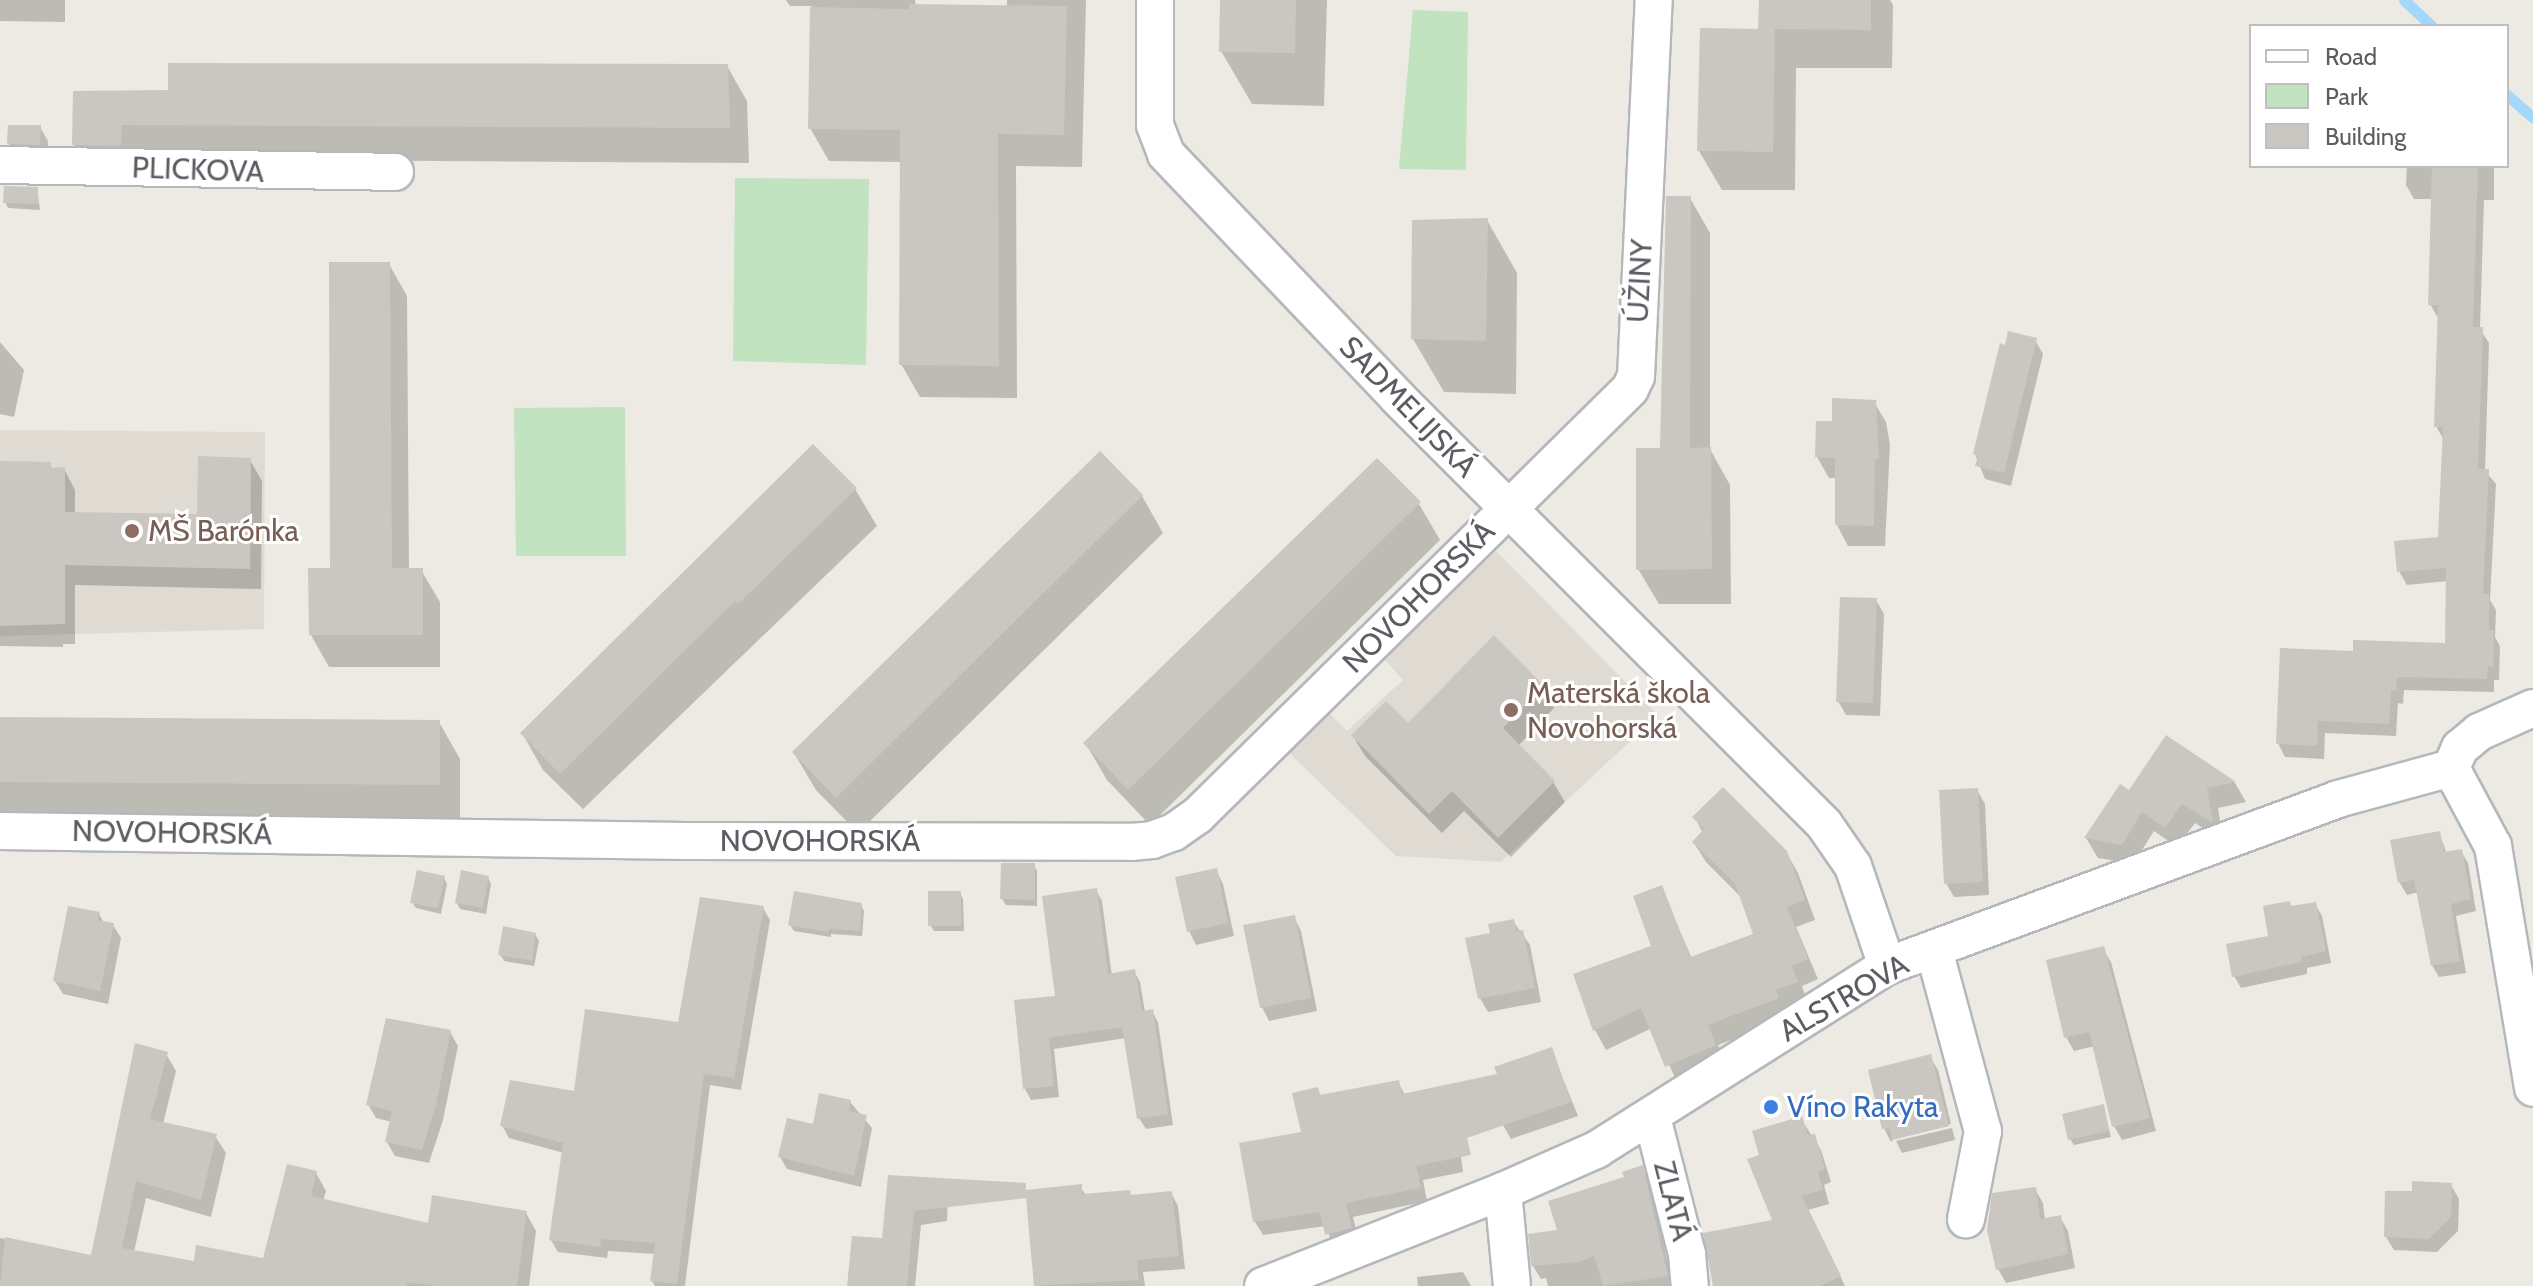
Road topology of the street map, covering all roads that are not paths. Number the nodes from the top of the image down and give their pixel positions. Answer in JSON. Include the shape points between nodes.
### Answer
{"nodes":[{"id":1,"x":1155,"y":0,"type":"edge"},
{"id":2,"x":1654,"y":0,"type":"edge"},
{"id":3,"x":0,"y":165,"type":"edge"},
{"id":4,"x":395,"y":172,"type":"dead end"},
{"id":5,"x":1508,"y":510,"type":"junction"},
{"id":6,"x":2533,"y":708,"type":"edge"},
{"id":7,"x":2451,"y":768,"type":"junction"},
{"id":8,"x":0,"y":831,"type":"edge"},
{"id":9,"x":1934,"y":950,"type":"junction"},
{"id":10,"x":1887,"y":966,"type":"junction"},
{"id":11,"x":2533,"y":1088,"type":"edge"},
{"id":12,"x":1652,"y":1117,"type":"junction"},
{"id":13,"x":1503,"y":1191,"type":"junction"},
{"id":14,"x":1966,"y":1219,"type":"dead end"},
{"id":15,"x":1263,"y":1286,"type":"edge"},
{"id":16,"x":1512,"y":1286,"type":"edge"},
{"id":17,"x":1690,"y":1286,"type":"edge"}],
"edges":[{"from":1,"to":5,"type":"street","name":"SADMELIJSKÁ","via":[[1155,125],[1166,154]]},
{"from":2,"to":5,"type":"street","name":"ÚŽINY","via":[[1634,381]]},
{"from":3,"to":4,"type":"street","name":"PLICKOVA"},
{"from":5,"to":8,"type":"street","name":"NOVOHORSKÁ","via":[[1197,816],[1152,840],[685,841]]},
{"from":5,"to":10,"type":"street","name":"SADMELIJSKÁ","via":[[1824,824],[1853,866]]},
{"from":6,"to":7,"type":"street","via":[[2479,732],[2460,748]]},
{"from":7,"to":9,"type":"street","name":"ALSTROVA","via":[[2338,799]]},
{"from":7,"to":11,"type":"street","via":[[2493,846]]},
{"from":9,"to":10,"type":"street","name":"ALSTROVA"},
{"from":9,"to":14,"type":"street","via":[[1983,1131]]},
{"from":10,"to":12,"type":"street","name":"ALSTROVA"},
{"from":12,"to":13,"type":"street","name":"ALSTROVA","via":[[1596,1150]]},
{"from":12,"to":17,"type":"street","name":"ZLATÁ","via":[[1687,1254]]},
{"from":13,"to":15,"type":"street","name":"ALSTROVA"},
{"from":13,"to":16,"type":"street"}]}
